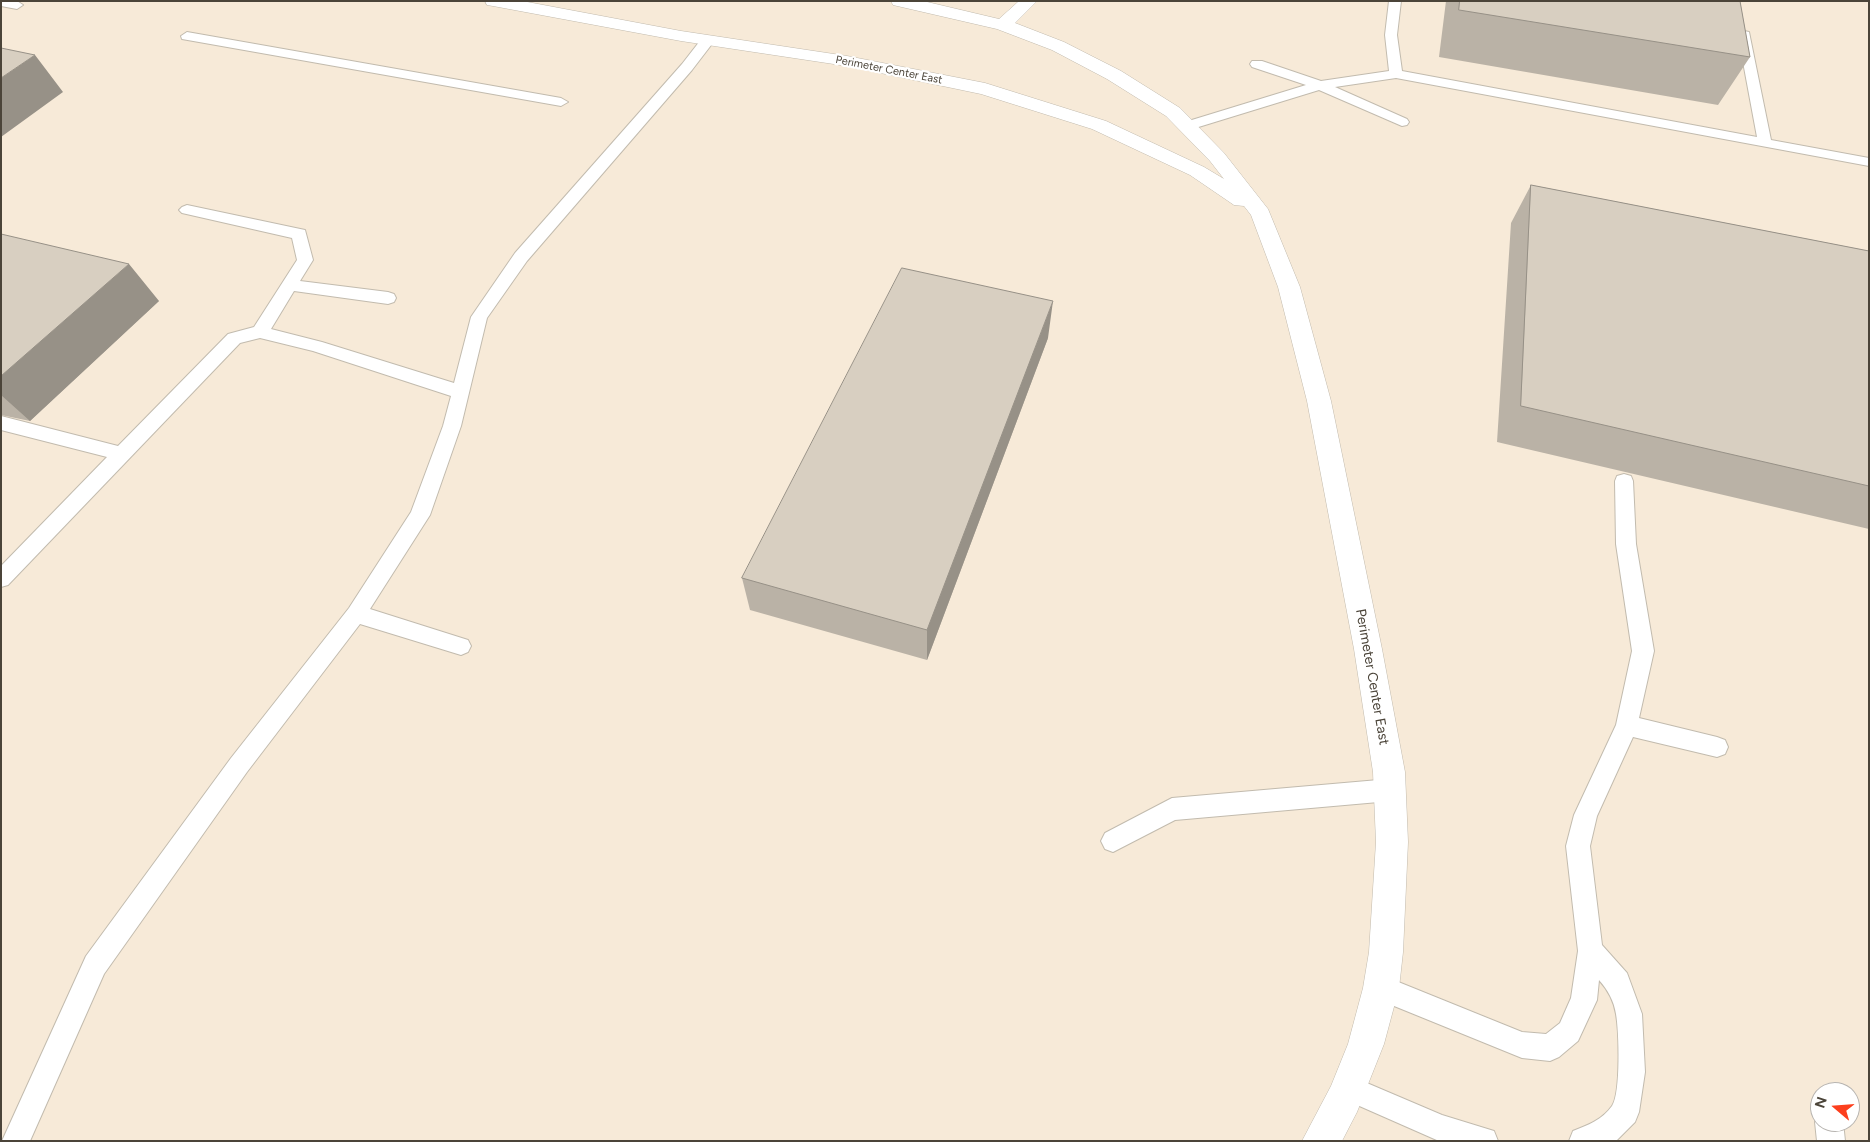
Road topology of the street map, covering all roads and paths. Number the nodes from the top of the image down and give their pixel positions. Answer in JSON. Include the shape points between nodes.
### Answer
{"nodes":[{"id":1,"x":493,"y":1,"type":"edge"},
{"id":2,"x":899,"y":1,"type":"edge"},
{"id":3,"x":1029,"y":1,"type":"edge"},
{"id":4,"x":1395,"y":1,"type":"edge"},
{"id":5,"x":1,"y":2,"type":"edge"},
{"id":6,"x":17,"y":5,"type":"dead end"},
{"id":7,"x":551,"y":7,"type":"edge"},
{"id":8,"x":1741,"y":20,"type":"edge"},
{"id":9,"x":1003,"y":25,"type":"junction"},
{"id":10,"x":187,"y":36,"type":"dead end"},
{"id":11,"x":708,"y":40,"type":"junction"},
{"id":12,"x":1257,"y":64,"type":"dead end"},
{"id":13,"x":1396,"y":74,"type":"junction"},
{"id":14,"x":1320,"y":85,"type":"junction"},
{"id":15,"x":561,"y":102,"type":"dead end"},
{"id":16,"x":1402,"y":122,"type":"dead end"},
{"id":17,"x":1187,"y":126,"type":"junction"},
{"id":18,"x":1765,"y":143,"type":"junction"},
{"id":19,"x":1869,"y":162,"type":"edge"},
{"id":20,"x":187,"y":210,"type":"dead end"},
{"id":21,"x":1262,"y":214,"type":"junction"},
{"id":22,"x":290,"y":285,"type":"junction"},
{"id":23,"x":388,"y":298,"type":"dead end"},
{"id":24,"x":260,"y":332,"type":"junction"},
{"id":25,"x":460,"y":392,"type":"junction"},
{"id":26,"x":1,"y":423,"type":"edge"},
{"id":27,"x":122,"y":454,"type":"junction"},
{"id":28,"x":1624,"y":481,"type":"dead end"},
{"id":29,"x":1,"y":579,"type":"edge"},
{"id":30,"x":356,"y":614,"type":"junction"},
{"id":31,"x":461,"y":646,"type":"dead end"},
{"id":32,"x":1627,"y":725,"type":"junction"},
{"id":33,"x":1717,"y":746,"type":"dead end"},
{"id":34,"x":1390,"y":790,"type":"junction"},
{"id":35,"x":1113,"y":842,"type":"dead end"},
{"id":36,"x":1590,"y":952,"type":"junction"},
{"id":37,"x":1381,"y":988,"type":"junction"},
{"id":38,"x":1348,"y":1088,"type":"junction"},
{"id":39,"x":16,"y":1141,"type":"edge"},
{"id":40,"x":1321,"y":1141,"type":"edge"},
{"id":41,"x":1484,"y":1141,"type":"edge"},
{"id":42,"x":1583,"y":1141,"type":"edge"}],
"edges":[{"from":1,"to":7,"type":"street","name":"Perimeter Center East"},
{"from":2,"to":9,"type":"street","name":"Perimeter Center East"},
{"from":3,"to":9,"type":"street"},
{"from":4,"to":13,"type":"lane","via":[[1391,35]]},
{"from":5,"to":6,"type":"lane"},
{"from":7,"to":11,"type":"street","name":"Perimeter Center East"},
{"from":8,"to":18,"type":"lane"},
{"from":9,"to":17,"type":"street","name":"Perimeter Center East","via":[[1058,46],[1114,75],[1173,112]]},
{"from":10,"to":15,"type":"lane"},
{"from":11,"to":21,"type":"street","name":"Perimeter Center East","via":[[847,61],[986,89],[1099,125],[1197,171]]},
{"from":11,"to":25,"type":"lane","via":[[521,257],[479,317]]},
{"from":12,"to":14,"type":"lane"},
{"from":13,"to":14,"type":"lane"},
{"from":13,"to":18,"type":"lane"},
{"from":14,"to":16,"type":"lane"},
{"from":14,"to":17,"type":"lane"},
{"from":17,"to":21,"type":"street","name":"Perimeter Center East","via":[[1217,157]]},
{"from":18,"to":19,"type":"lane"},
{"from":20,"to":22,"type":"lane","via":[[299,234],[305,260]]},
{"from":21,"to":34,"type":"street","name":"Perimeter Center East","via":[[1289,286],[1319,401],[1368,649]]},
{"from":22,"to":23,"type":"lane"},
{"from":22,"to":24,"type":"lane"},
{"from":24,"to":25,"type":"lane","via":[[316,346]]},
{"from":24,"to":27,"type":"lane","via":[[234,338]]},
{"from":25,"to":30,"type":"lane","via":[[452,426],[420,515]]},
{"from":26,"to":27,"type":"lane"},
{"from":27,"to":29,"type":"lane"},
{"from":28,"to":32,"type":"lane","via":[[1626,544],[1643,651]]},
{"from":30,"to":31,"type":"lane"},
{"from":30,"to":39,"type":"lane","via":[[239,765],[95,965]]},
{"from":32,"to":33,"type":"lane"},
{"from":32,"to":36,"type":"lane","via":[[1586,815],[1578,846]]},
{"from":34,"to":35,"type":"lane","via":[[1172,809]]},
{"from":34,"to":37,"type":"street","name":"Perimeter Center East","via":[[1389,917]]},
{"from":36,"to":37,"type":"lane","via":[[1584,1000],[1569,1032],[1550,1048],[1522,1045]]},
{"from":36,"to":42,"type":"lane","via":[[1618,982],[1629,1014],[1632,1072],[1625,1112],[1606,1131]]},
{"from":37,"to":38,"type":"street","name":"Perimeter Center East","via":[[1366,1044]]},
{"from":38,"to":40,"type":"street","name":"Perimeter Center East"},
{"from":38,"to":41,"type":"lane","via":[[1441,1128]]}]}
